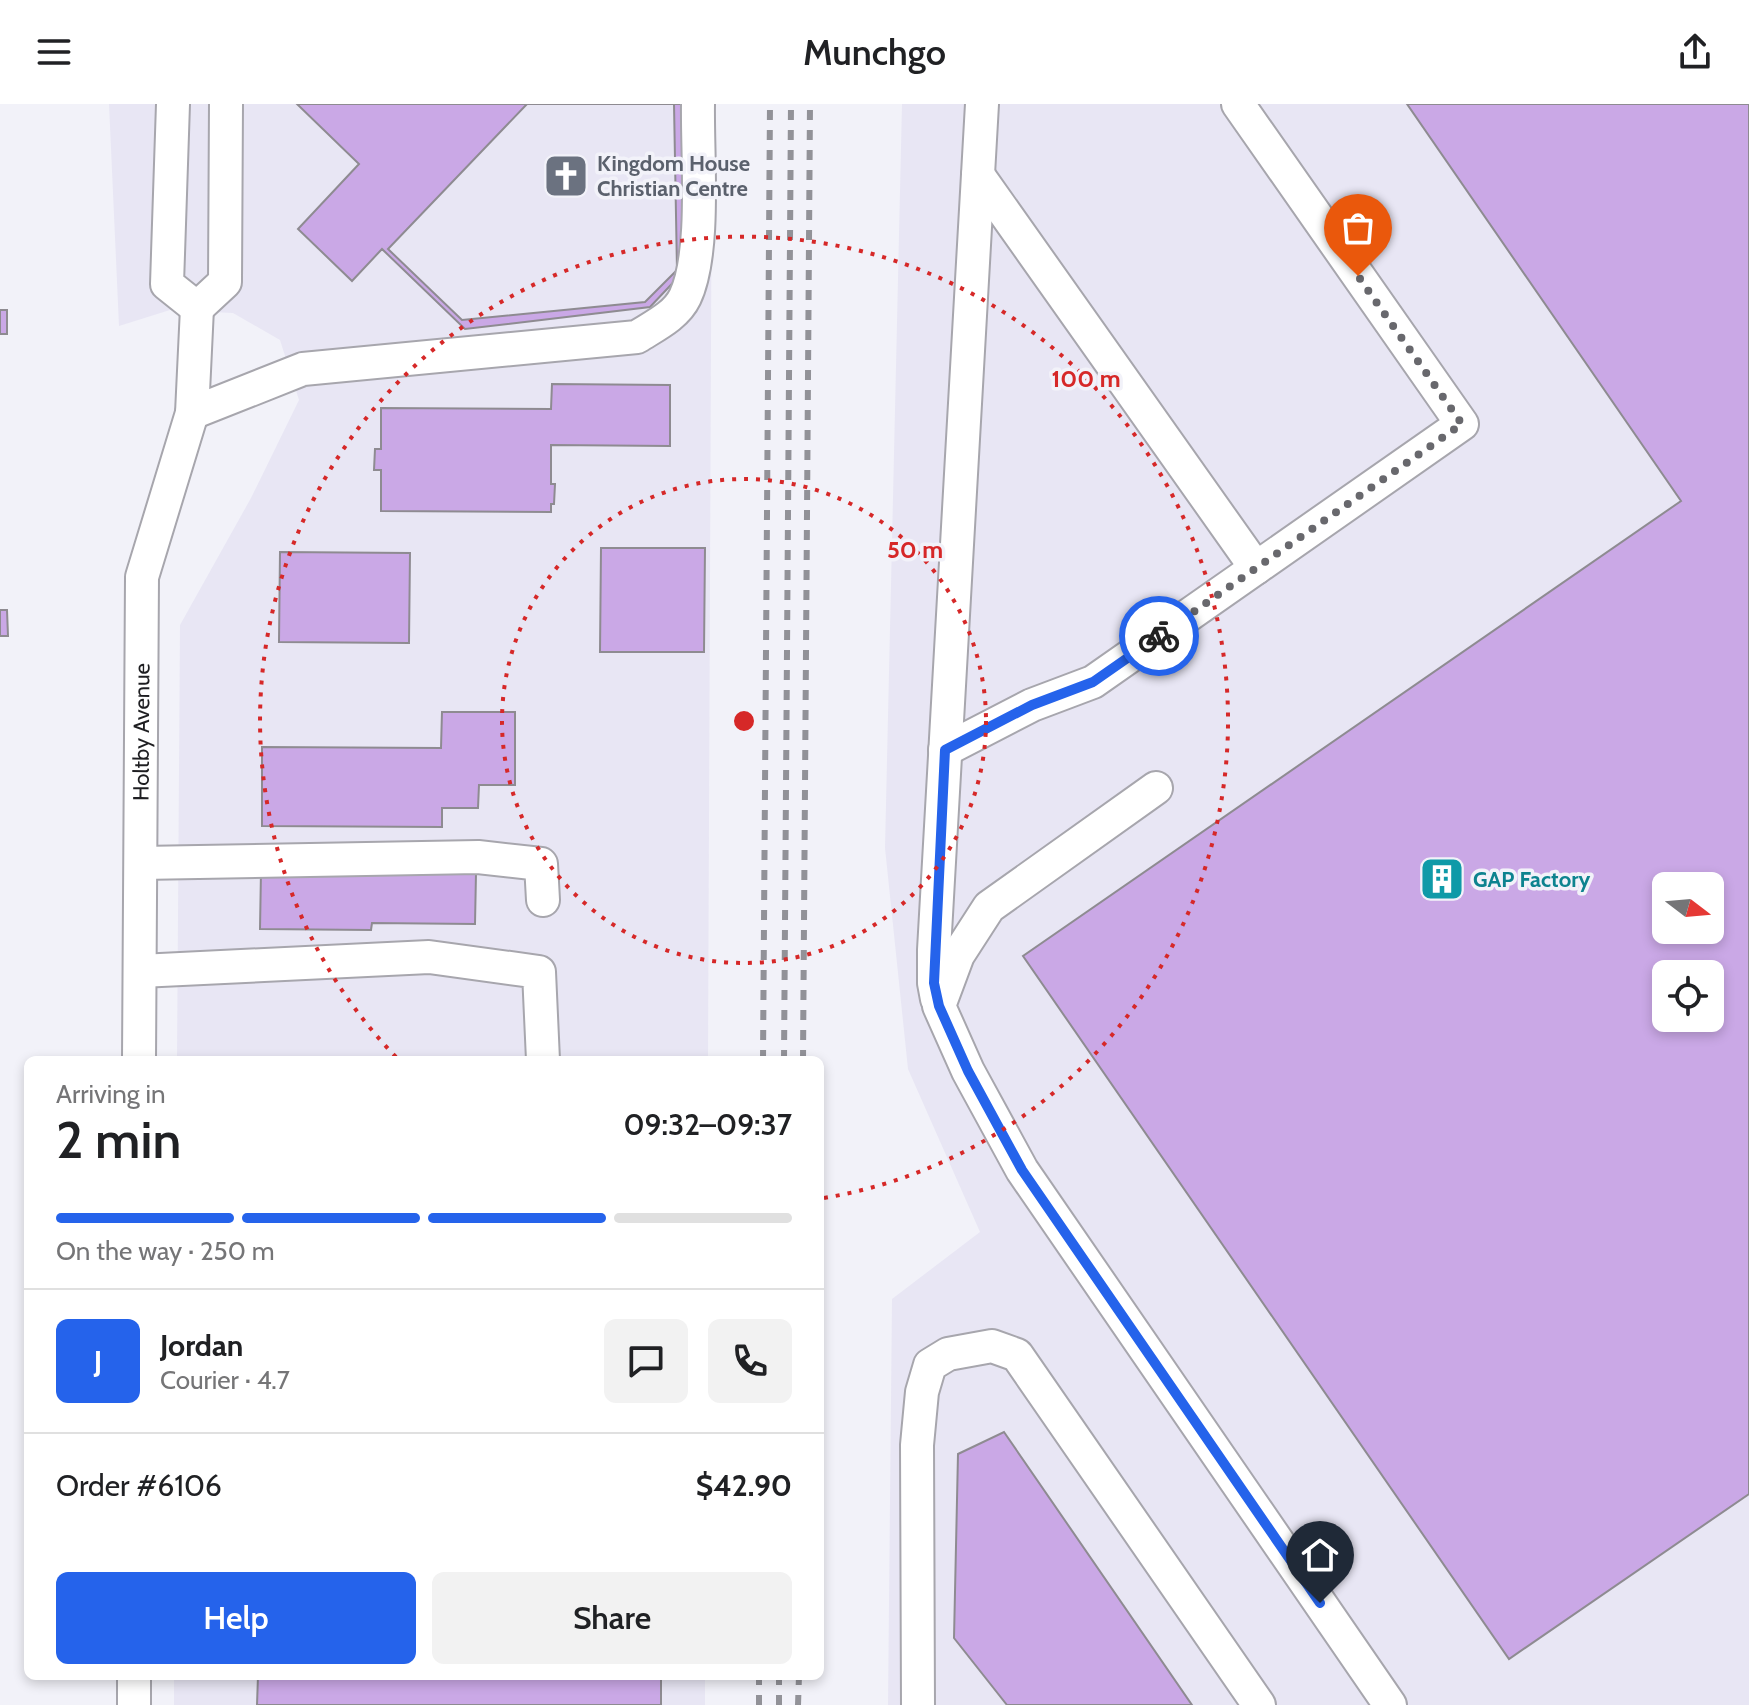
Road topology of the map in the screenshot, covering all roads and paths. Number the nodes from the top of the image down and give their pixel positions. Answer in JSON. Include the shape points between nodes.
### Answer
{"nodes":[{"id":1,"x":173,"y":104,"type":"edge"},
{"id":2,"x":226,"y":104,"type":"edge"},
{"id":3,"x":698,"y":104,"type":"edge"},
{"id":4,"x":982,"y":104,"type":"edge"},
{"id":5,"x":1238,"y":104,"type":"edge"},
{"id":6,"x":978,"y":175,"type":"junction"},
{"id":7,"x":197,"y":308,"type":"junction"},
{"id":8,"x":192,"y":413,"type":"junction"},
{"id":9,"x":1256,"y":568,"type":"junction"},
{"id":10,"x":945,"y":750,"type":"junction"},
{"id":11,"x":1156,"y":788,"type":"dead end"},
{"id":12,"x":141,"y":863,"type":"junction"},
{"id":13,"x":543,"y":900,"type":"dead end"},
{"id":14,"x":140,"y":971,"type":"junction"},
{"id":15,"x":939,"y":1006,"type":"junction"},
{"id":16,"x":139,"y":1056,"type":"edge"},
{"id":17,"x":543,"y":1056,"type":"edge"},
{"id":18,"x":134,"y":1680,"type":"edge"},
{"id":19,"x":134,"y":1705,"type":"edge"},
{"id":20,"x":918,"y":1705,"type":"edge"},
{"id":21,"x":1259,"y":1705,"type":"edge"},
{"id":22,"x":1390,"y":1705,"type":"edge"}],
"edges":[{"from":1,"to":7,"type":"street","via":[[167,284]]},
{"from":2,"to":7,"type":"street","via":[[225,282]]},
{"from":3,"to":8,"type":"street","via":[[697,259],[684,299],[666,319],[637,337],[303,369]]},
{"from":4,"to":6,"type":"street"},
{"from":5,"to":9,"type":"street","via":[[1462,424]]},
{"from":6,"to":9,"type":"street"},
{"from":6,"to":10,"type":"street"},
{"from":7,"to":8,"type":"street","name":"Holtby Avenue"},
{"from":8,"to":12,"type":"street","name":"Holtby Avenue","via":[[142,577]]},
{"from":9,"to":10,"type":"street","via":[[1093,682],[1032,705]]},
{"from":10,"to":15,"type":"street","via":[[934,950]]},
{"from":11,"to":15,"type":"street","via":[[989,907],[958,955]]},
{"from":12,"to":13,"type":"street","via":[[478,857],[541,864]]},
{"from":12,"to":14,"type":"street","name":"Holtby Avenue"},
{"from":14,"to":16,"type":"street","name":"Holtby Avenue"},
{"from":14,"to":17,"type":"street","via":[[429,957],[539,972]]},
{"from":15,"to":22,"type":"street","via":[[1022,1170]]},
{"from":18,"to":19,"type":"street"},
{"from":20,"to":21,"type":"street","via":[[917,1445],[922,1392],[930,1365],[957,1352],[992,1346],[1017,1355]]}]}
